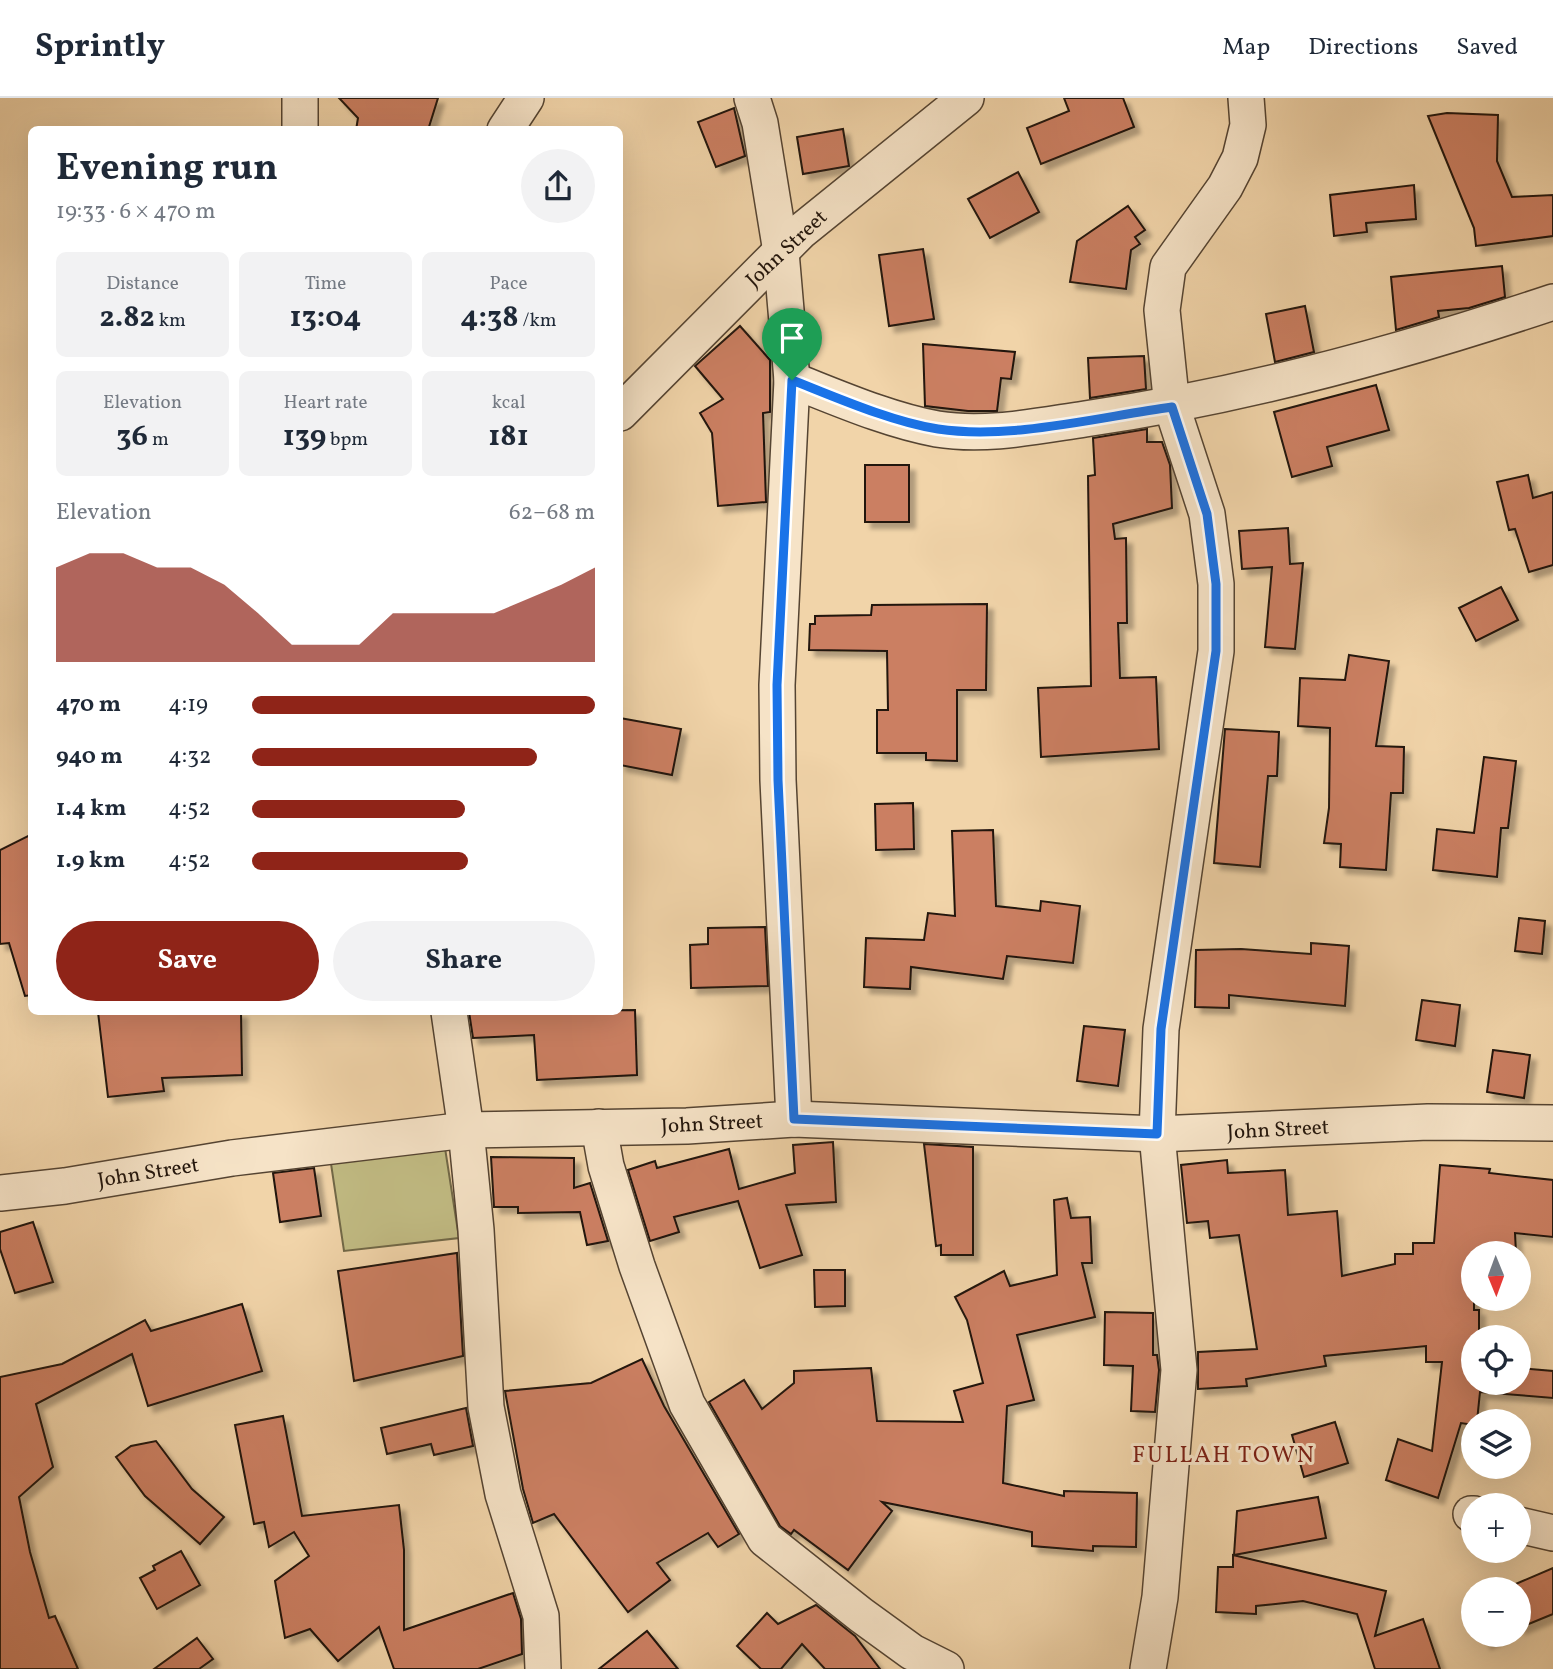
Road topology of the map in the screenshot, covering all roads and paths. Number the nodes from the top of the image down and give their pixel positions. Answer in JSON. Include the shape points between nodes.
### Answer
{"nodes":[{"id":1,"x":300,"y":98,"type":"edge"},
{"id":2,"x":527,"y":98,"type":"edge"},
{"id":3,"x":752,"y":98,"type":"edge"},
{"id":4,"x":966,"y":98,"type":"edge"},
{"id":5,"x":1246,"y":98,"type":"edge"},
{"id":6,"x":300,"y":126,"type":"edge"},
{"id":7,"x":508,"y":126,"type":"edge"},
{"id":8,"x":781,"y":252,"type":"junction"},
{"id":9,"x":1553,"y":302,"type":"edge"},
{"id":10,"x":792,"y":380,"type":"junction"},
{"id":11,"x":1172,"y":407,"type":"junction"},
{"id":12,"x":623,"y":410,"type":"edge"},
{"id":13,"x":449,"y":1015,"type":"edge"},
{"id":14,"x":794,"y":1119,"type":"junction"},
{"id":15,"x":1553,"y":1124,"type":"edge"},
{"id":16,"x":599,"y":1128,"type":"junction"},
{"id":17,"x":466,"y":1130,"type":"junction"},
{"id":18,"x":1157,"y":1134,"type":"junction"},
{"id":19,"x":0,"y":1193,"type":"edge"},
{"id":20,"x":1531,"y":1528,"type":"edge"},
{"id":21,"x":1553,"y":1533,"type":"edge"},
{"id":22,"x":543,"y":1669,"type":"edge"},
{"id":23,"x":946,"y":1669,"type":"edge"},
{"id":24,"x":1148,"y":1669,"type":"edge"}],
"edges":[{"from":1,"to":6,"type":"street"},
{"from":2,"to":7,"type":"street"},
{"from":3,"to":8,"type":"street"},
{"from":4,"to":8,"type":"street","name":"John Street"},
{"from":5,"to":11,"type":"street","via":[[1248,125],[1240,158],[1168,267],[1161,310]]},
{"from":8,"to":10,"type":"street"},
{"from":8,"to":12,"type":"street","name":"John Street"},
{"from":9,"to":11,"type":"street","via":[[1395,351]]},
{"from":10,"to":11,"type":"street","via":[[936,429],[975,432]]},
{"from":10,"to":14,"type":"street","via":[[777,697]]},
{"from":11,"to":18,"type":"street","via":[[1207,514],[1216,584],[1216,651],[1161,1029]]},
{"from":13,"to":17,"type":"street"},
{"from":14,"to":16,"type":"street","name":"John Street"},
{"from":14,"to":18,"type":"street","name":"John Street"},
{"from":15,"to":18,"type":"street","name":"John Street","via":[[1428,1122]]},
{"from":16,"to":17,"type":"street","name":"John Street"},
{"from":16,"to":23,"type":"street","via":[[637,1266],[687,1404],[765,1539],[912,1652]]},
{"from":17,"to":19,"type":"street","name":"John Street","via":[[232,1158]]},
{"from":17,"to":22,"type":"street","via":[[486,1407],[503,1494],[541,1616]]},
{"from":18,"to":24,"type":"street","via":[[1180,1370],[1160,1597]]},
{"from":20,"to":21,"type":"street"}]}
